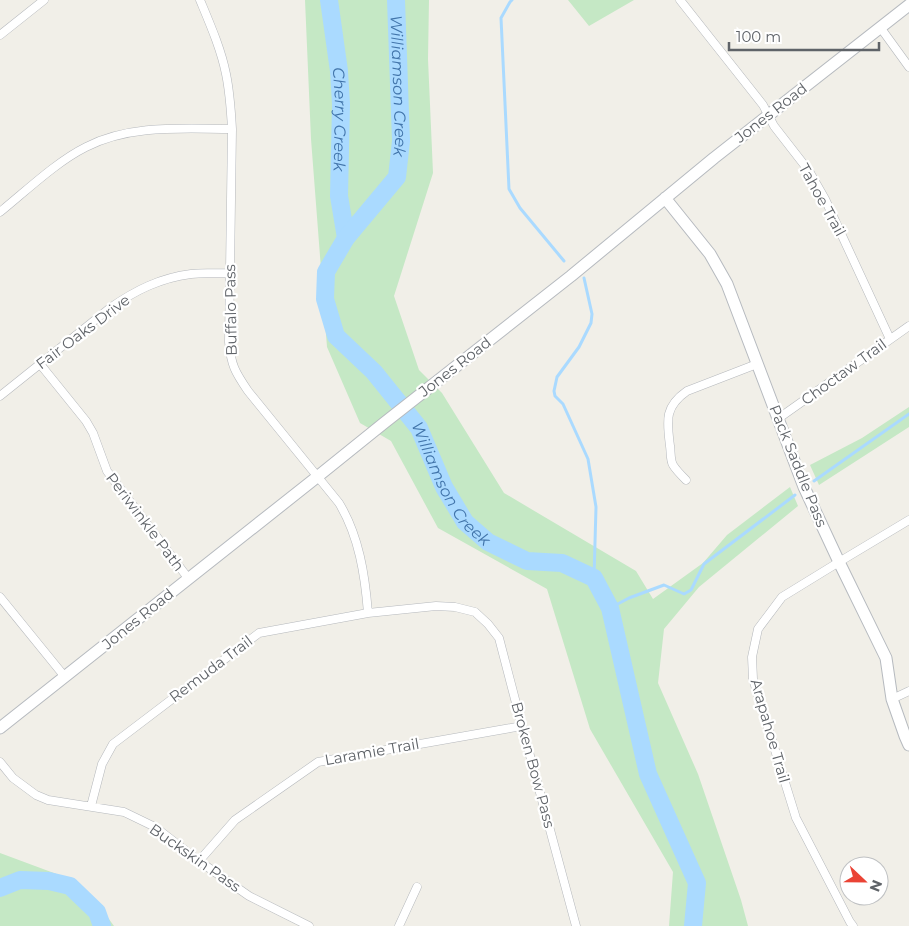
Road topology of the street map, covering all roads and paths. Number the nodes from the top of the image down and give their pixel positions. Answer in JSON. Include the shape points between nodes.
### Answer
{"nodes":[{"id":1,"x":44,"y":0,"type":"edge"},
{"id":2,"x":200,"y":0,"type":"edge"},
{"id":3,"x":680,"y":0,"type":"edge"},
{"id":4,"x":909,"y":4,"type":"edge"},
{"id":5,"x":880,"y":27,"type":"junction"},
{"id":6,"x":0,"y":36,"type":"edge"},
{"id":7,"x":909,"y":67,"type":"edge"},
{"id":8,"x":768,"y":116,"type":"junction"},
{"id":9,"x":232,"y":129,"type":"junction"},
{"id":10,"x":665,"y":198,"type":"junction"},
{"id":11,"x":0,"y":212,"type":"edge"},
{"id":12,"x":230,"y":273,"type":"junction"},
{"id":13,"x":909,"y":326,"type":"edge"},
{"id":14,"x":890,"y":339,"type":"junction"},
{"id":15,"x":40,"y":364,"type":"junction"},
{"id":16,"x":757,"y":364,"type":"junction"},
{"id":17,"x":0,"y":396,"type":"edge"},
{"id":18,"x":779,"y":418,"type":"junction"},
{"id":19,"x":317,"y":477,"type":"junction"},
{"id":20,"x":686,"y":480,"type":"dead end"},
{"id":21,"x":909,"y":520,"type":"edge"},
{"id":22,"x":839,"y":562,"type":"junction"},
{"id":23,"x":188,"y":578,"type":"junction"},
{"id":24,"x":0,"y":597,"type":"edge"},
{"id":25,"x":475,"y":612,"type":"joint"},
{"id":26,"x":368,"y":613,"type":"junction"},
{"id":27,"x":65,"y":677,"type":"junction"},
{"id":28,"x":909,"y":691,"type":"edge"},
{"id":29,"x":892,"y":699,"type":"junction"},
{"id":30,"x":522,"y":726,"type":"junction"},
{"id":31,"x":0,"y":728,"type":"edge"},
{"id":32,"x":909,"y":744,"type":"edge"},
{"id":33,"x":0,"y":762,"type":"edge"},
{"id":34,"x":91,"y":806,"type":"junction"},
{"id":35,"x":199,"y":861,"type":"junction"},
{"id":36,"x":417,"y":887,"type":"dead end"},
{"id":37,"x":309,"y":926,"type":"edge"},
{"id":38,"x":399,"y":926,"type":"edge"},
{"id":39,"x":576,"y":926,"type":"edge"},
{"id":40,"x":853,"y":926,"type":"edge"}],
"edges":[{"from":1,"to":6,"type":"street"},
{"from":2,"to":9,"type":"street","name":"Buffalo Pass","via":[[226,73]]},
{"from":3,"to":8,"type":"street","name":"Tahoe Trail"},
{"from":4,"to":5,"type":"street","name":"Jones Road"},
{"from":5,"to":7,"type":"street"},
{"from":5,"to":8,"type":"street","name":"Jones Road"},
{"from":8,"to":10,"type":"street","name":"Jones Road"},
{"from":8,"to":14,"type":"street","name":"Tahoe Trail","via":[[825,199]]},
{"from":9,"to":11,"type":"street","via":[[160,128],[105,139],[72,156]]},
{"from":9,"to":12,"type":"street","name":"Buffalo Pass"},
{"from":10,"to":16,"type":"street","name":"Pack Saddle Pass","via":[[710,254],[728,284]]},
{"from":10,"to":19,"type":"street","name":"Jones Road","via":[[572,276]]},
{"from":12,"to":15,"type":"street","name":"Fair Oaks Drive","via":[[176,276],[142,288],[110,308]]},
{"from":12,"to":19,"type":"street","name":"Buffalo Pass","via":[[229,342],[233,366],[248,391]]},
{"from":13,"to":14,"type":"street","name":"Choctaw Trail"},
{"from":14,"to":18,"type":"street","name":"Choctaw Trail"},
{"from":15,"to":17,"type":"street","name":"Fair Oaks Drive"},
{"from":15,"to":23,"type":"street","name":"Periwinkle Path","via":[[86,421],[106,471]]},
{"from":16,"to":18,"type":"street","name":"Pack Saddle Pass"},
{"from":16,"to":20,"type":"street","via":[[687,391],[671,406],[668,427],[672,464]]},
{"from":18,"to":22,"type":"street","name":"Pack Saddle Pass","via":[[804,487]]},
{"from":19,"to":23,"type":"street","name":"Jones Road"},
{"from":19,"to":26,"type":"street","name":"Buffalo Pass","via":[[348,518],[356,540]]},
{"from":21,"to":22,"type":"street","name":"Arapahoe Trail"},
{"from":22,"to":29,"type":"street","name":"Pack Saddle Pass","via":[[886,658]]},
{"from":22,"to":40,"type":"street","name":"Arapahoe Trail","via":[[782,598],[758,629],[752,657],[754,679],[796,818]]},
{"from":23,"to":27,"type":"street","name":"Jones Road"},
{"from":24,"to":27,"type":"street"},
{"from":25,"to":26,"type":"street","name":"Remuda Trail","via":[[436,606]]},
{"from":25,"to":30,"type":"street","name":"Broken Bow Pass","via":[[499,638]]},
{"from":26,"to":34,"type":"street","name":"Remuda Trail","via":[[259,633],[113,744],[102,764]]},
{"from":27,"to":31,"type":"street","name":"Jones Road"},
{"from":28,"to":29,"type":"street"},
{"from":29,"to":32,"type":"street","name":"Pack Saddle Pass"},
{"from":30,"to":35,"type":"street","name":"Laramie Trail","via":[[318,762],[235,820]]},
{"from":30,"to":39,"type":"street","name":"Broken Bow Pass"},
{"from":33,"to":34,"type":"street","name":"Buckskin Pass","via":[[13,778],[36,795],[48,800]]},
{"from":34,"to":35,"type":"street","name":"Buckskin Pass","via":[[124,812],[155,827]]},
{"from":35,"to":37,"type":"street","name":"Buckskin Pass","via":[[249,896]]},
{"from":36,"to":38,"type":"street"}]}
